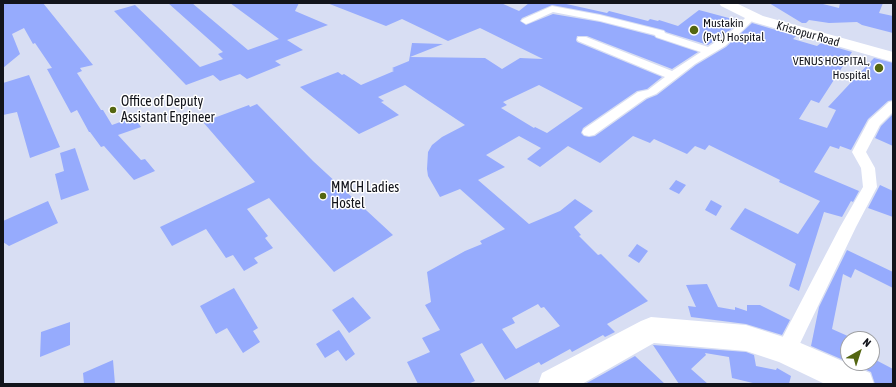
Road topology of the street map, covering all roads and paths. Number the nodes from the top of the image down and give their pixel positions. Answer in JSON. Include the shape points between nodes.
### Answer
{"nodes":[{"id":1,"x":726,"y":3,"type":"edge"},
{"id":2,"x":752,"y":16,"type":"junction"},
{"id":3,"x":526,"y":22,"type":"dead end"},
{"id":4,"x":582,"y":39,"type":"dead end"},
{"id":5,"x":709,"y":51,"type":"junction"},
{"id":6,"x":893,"y":57,"type":"edge"},
{"id":7,"x":674,"y":76,"type":"junction"},
{"id":8,"x":893,"y":105,"type":"edge"},
{"id":9,"x":589,"y":132,"type":"dead end"},
{"id":10,"x":786,"y":351,"type":"junction"},
{"id":11,"x":553,"y":384,"type":"edge"},
{"id":12,"x":860,"y":384,"type":"edge"}],
"edges":[{"from":1,"to":2,"type":"main road","name":"Kristopur Road"},
{"from":2,"to":5,"type":"street","via":[[737,31]]},
{"from":2,"to":6,"type":"main road","name":"Kristopur Road"},
{"from":3,"to":5,"type":"street","via":[[552,9],[660,33]]},
{"from":4,"to":7,"type":"street"},
{"from":5,"to":7,"type":"street"},
{"from":7,"to":9,"type":"street"},
{"from":8,"to":10,"type":"street","via":[[874,123],[859,152],[868,168],[870,187]]},
{"from":10,"to":11,"type":"main road","via":[[746,338],[650,330]]},
{"from":10,"to":12,"type":"main road"}]}
